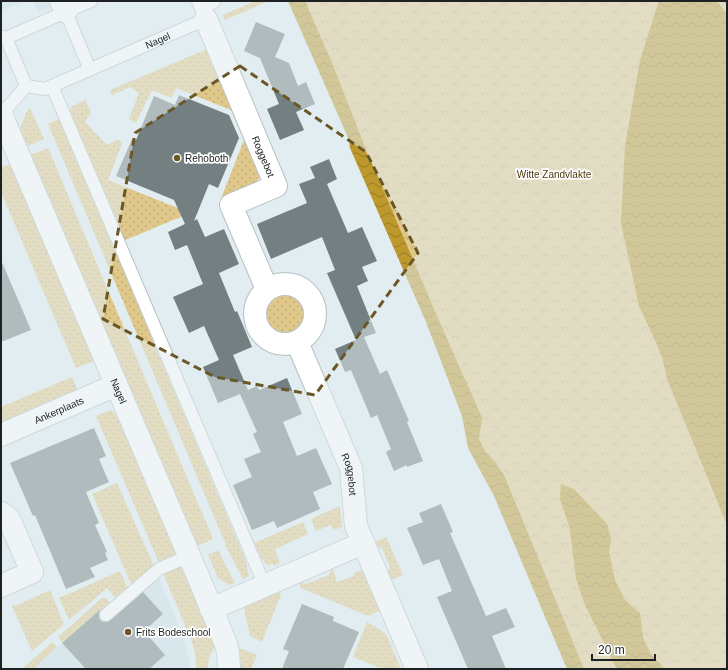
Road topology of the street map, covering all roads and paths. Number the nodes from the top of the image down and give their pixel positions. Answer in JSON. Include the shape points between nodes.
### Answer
{"nodes":[{"id":1,"x":91,"y":1,"type":"edge"},
{"id":2,"x":64,"y":6,"type":"edge"},
{"id":3,"x":205,"y":8,"type":"edge"},
{"id":4,"x":3,"y":37,"type":"edge"},
{"id":5,"x":90,"y":70,"type":"junction"},
{"id":6,"x":26,"y":86,"type":"junction"},
{"id":7,"x":52,"y":86,"type":"junction"},
{"id":8,"x":1,"y":114,"type":"edge"},
{"id":9,"x":267,"y":289,"type":"junction"},
{"id":10,"x":297,"y":342,"type":"junction"},
{"id":11,"x":116,"y":385,"type":"junction"},
{"id":12,"x":1,"y":435,"type":"edge"},
{"id":13,"x":1,"y":513,"type":"edge"},
{"id":14,"x":363,"y":543,"type":"junction"},
{"id":15,"x":190,"y":556,"type":"junction"},
{"id":16,"x":1,"y":586,"type":"edge"},
{"id":17,"x":265,"y":586,"type":"junction"},
{"id":18,"x":211,"y":609,"type":"junction"},
{"id":19,"x":106,"y":615,"type":"dead end"},
{"id":20,"x":229,"y":669,"type":"edge"},
{"id":21,"x":417,"y":669,"type":"edge"}],
"edges":[{"from":1,"to":2,"type":"lane"},
{"from":2,"to":4,"type":"lane"},
{"from":2,"to":5,"type":"lane"},
{"from":3,"to":5,"type":"lane","name":"Nagel"},
{"from":3,"to":9,"type":"street","name":"Roggebot","via":[[276,186],[231,205]]},
{"from":4,"to":6,"type":"lane"},
{"from":5,"to":7,"type":"lane","name":"Nagel"},
{"from":6,"to":7,"type":"lane","name":"Nagel","via":[[45,89]]},
{"from":6,"to":8,"type":"lane","name":"Nagel"},
{"from":7,"to":17,"type":"lane"},
{"from":8,"to":11,"type":"street","name":"Nagel"},
{"from":9,"to":10,"type":"street","via":[[256,306],[256,322],[260,331],[277,343]]},
{"from":9,"to":10,"type":"street","via":[[275,285],[289,284],[302,289],[311,299],[315,308],[314,322],[308,334]]},
{"from":10,"to":14,"type":"street","name":"Roggebot","via":[[351,468],[356,526]]},
{"from":11,"to":12,"type":"street","name":"Ankerplaats"},
{"from":11,"to":15,"type":"street","name":"Nagel"},
{"from":13,"to":16,"type":"street","via":[[9,519],[32,572]]},
{"from":14,"to":17,"type":"street"},
{"from":14,"to":21,"type":"street","name":"Roggebot"},
{"from":15,"to":18,"type":"street","name":"Nagel"},
{"from":15,"to":19,"type":"lane","via":[[159,569]]},
{"from":17,"to":18,"type":"street"},
{"from":18,"to":20,"type":"street","name":"Nagel","via":[[227,648]]}]}
